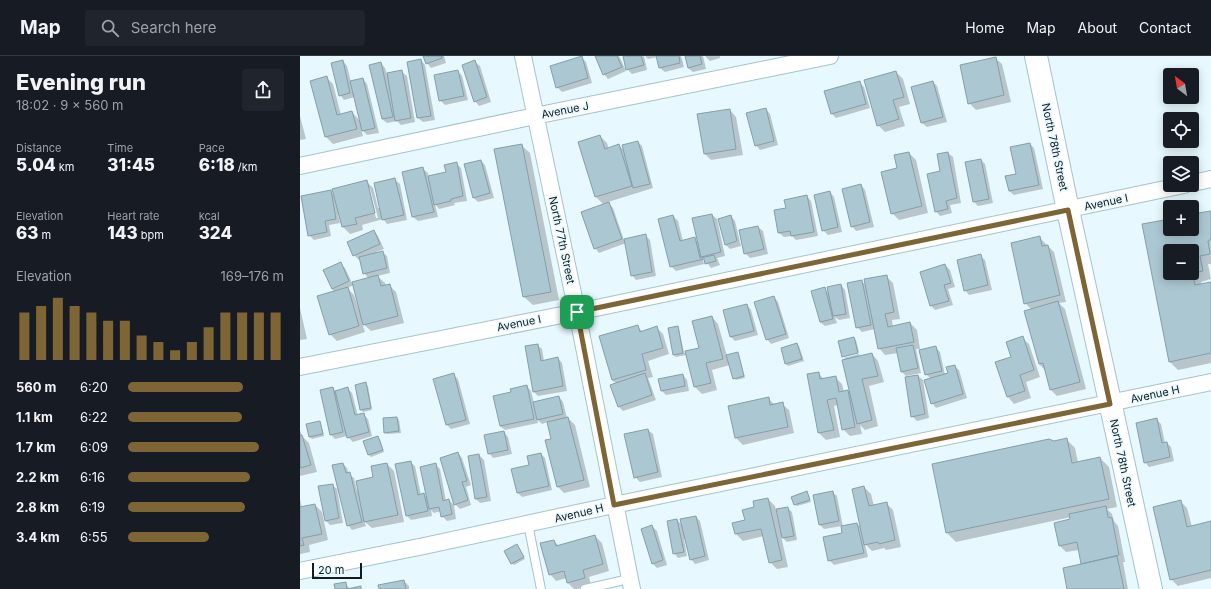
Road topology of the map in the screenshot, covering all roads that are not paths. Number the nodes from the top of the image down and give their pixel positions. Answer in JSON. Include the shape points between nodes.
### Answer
{"nodes":[{"id":1,"x":523,"y":56,"type":"edge"},
{"id":2,"x":830,"y":56,"type":"edge"},
{"id":3,"x":1036,"y":56,"type":"edge"},
{"id":4,"x":535,"y":116,"type":"junction"},
{"id":5,"x":300,"y":166,"type":"edge"},
{"id":6,"x":1211,"y":179,"type":"edge"},
{"id":7,"x":1199,"y":182,"type":"edge"},
{"id":8,"x":1163,"y":190,"type":"edge"},
{"id":9,"x":1068,"y":210,"type":"junction"},
{"id":10,"x":577,"y":312,"type":"junction"},
{"id":11,"x":300,"y":367,"type":"edge"},
{"id":12,"x":1211,"y":382,"type":"edge"},
{"id":13,"x":1110,"y":404,"type":"junction"},
{"id":14,"x":614,"y":505,"type":"junction"},
{"id":15,"x":528,"y":524,"type":"junction"},
{"id":16,"x":300,"y":571,"type":"edge"},
{"id":17,"x":630,"y":584,"type":"edge"},
{"id":18,"x":541,"y":589,"type":"edge"},
{"id":19,"x":585,"y":589,"type":"edge"},
{"id":20,"x":1151,"y":589,"type":"edge"}],
"edges":[{"from":1,"to":4,"type":"street","name":"North 77th Street"},
{"from":2,"to":4,"type":"street","name":"Avenue J"},
{"from":3,"to":9,"type":"street","name":"North 78th Street"},
{"from":4,"to":5,"type":"street","name":"Avenue J"},
{"from":4,"to":10,"type":"street","name":"North 77th Street"},
{"from":6,"to":7,"type":"street"},
{"from":8,"to":9,"type":"street","name":"Avenue I"},
{"from":9,"to":10,"type":"street","name":"Avenue I"},
{"from":9,"to":13,"type":"street","name":"North 78th Street"},
{"from":10,"to":11,"type":"street","name":"Avenue I"},
{"from":10,"to":14,"type":"street","name":"North 77th Street"},
{"from":12,"to":13,"type":"street","name":"Avenue H"},
{"from":13,"to":14,"type":"street","name":"Avenue H"},
{"from":13,"to":20,"type":"street","name":"North 78th Street"},
{"from":14,"to":15,"type":"street","name":"Avenue H"},
{"from":14,"to":17,"type":"street","name":"North 77th Street"},
{"from":15,"to":16,"type":"street","name":"Avenue H"},
{"from":15,"to":18,"type":"lane"},
{"from":17,"to":19,"type":"lane"}]}
